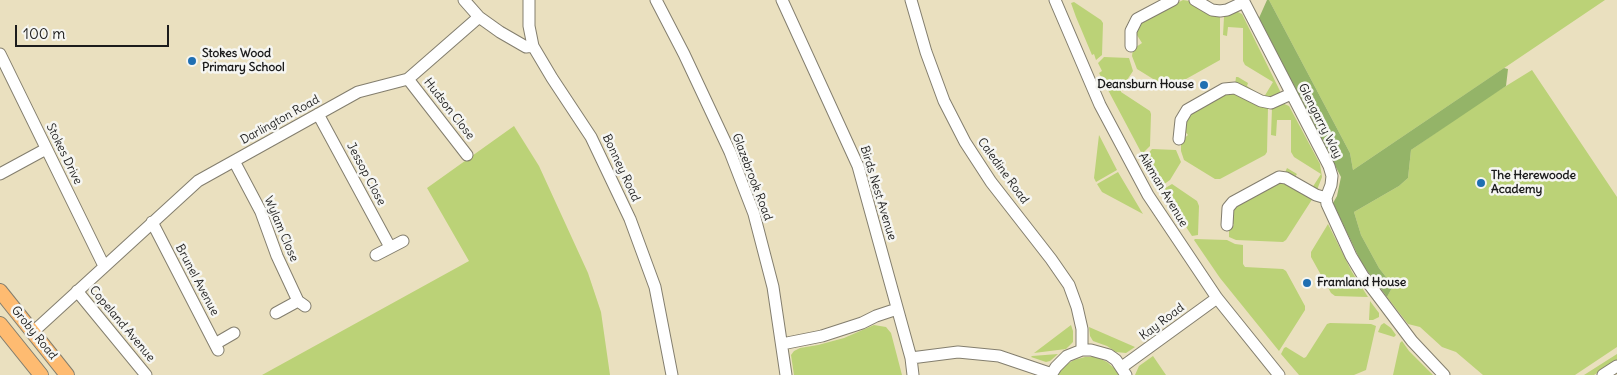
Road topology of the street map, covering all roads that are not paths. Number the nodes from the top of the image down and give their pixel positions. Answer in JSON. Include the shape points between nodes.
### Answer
{"nodes":[{"id":1,"x":464,"y":0,"type":"edge"},
{"id":2,"x":529,"y":0,"type":"edge"},
{"id":3,"x":656,"y":0,"type":"edge"},
{"id":4,"x":782,"y":0,"type":"edge"},
{"id":5,"x":911,"y":0,"type":"edge"},
{"id":6,"x":1055,"y":0,"type":"edge"},
{"id":7,"x":1173,"y":0,"type":"edge"},
{"id":8,"x":1195,"y":0,"type":"edge"},
{"id":9,"x":1244,"y":1,"type":"edge"},
{"id":10,"x":479,"y":17,"type":"junction"},
{"id":11,"x":533,"y":46,"type":"junction"},
{"id":12,"x":1132,"y":46,"type":"dead end"},
{"id":13,"x":0,"y":54,"type":"edge"},
{"id":14,"x":408,"y":79,"type":"junction"},
{"id":15,"x":1291,"y":94,"type":"junction"},
{"id":16,"x":318,"y":114,"type":"junction"},
{"id":17,"x":1179,"y":139,"type":"dead end"},
{"id":18,"x":46,"y":149,"type":"junction"},
{"id":19,"x":467,"y":156,"type":"dead end"},
{"id":20,"x":234,"y":161,"type":"junction"},
{"id":21,"x":0,"y":174,"type":"edge"},
{"id":22,"x":1326,"y":198,"type":"junction"},
{"id":23,"x":152,"y":222,"type":"junction"},
{"id":24,"x":1228,"y":225,"type":"dead end"},
{"id":25,"x":403,"y":240,"type":"dead end"},
{"id":26,"x":390,"y":247,"type":"junction"},
{"id":27,"x":376,"y":255,"type":"dead end"},
{"id":28,"x":104,"y":266,"type":"junction"},
{"id":29,"x":0,"y":291,"type":"edge"},
{"id":30,"x":77,"y":291,"type":"junction"},
{"id":31,"x":1217,"y":298,"type":"junction"},
{"id":32,"x":897,"y":309,"type":"junction"},
{"id":33,"x":276,"y":314,"type":"dead end"},
{"id":34,"x":0,"y":324,"type":"edge"},
{"id":35,"x":33,"y":332,"type":"junction"},
{"id":36,"x":234,"y":333,"type":"dead end"},
{"id":37,"x":782,"y":344,"type":"junction"},
{"id":38,"x":1082,"y":350,"type":"junction"},
{"id":39,"x":910,"y":358,"type":"junction"},
{"id":40,"x":1617,"y":366,"type":"edge"},
{"id":41,"x":1124,"y":371,"type":"edge"},
{"id":42,"x":673,"y":374,"type":"edge"},
{"id":43,"x":41,"y":375,"type":"edge"},
{"id":44,"x":67,"y":375,"type":"edge"},
{"id":45,"x":146,"y":375,"type":"edge"},
{"id":46,"x":786,"y":375,"type":"edge"},
{"id":47,"x":913,"y":375,"type":"edge"},
{"id":48,"x":1052,"y":375,"type":"edge"},
{"id":49,"x":1279,"y":375,"type":"edge"},
{"id":50,"x":1444,"y":375,"type":"edge"},
{"id":51,"x":1604,"y":375,"type":"edge"}],
"edges":[{"from":1,"to":10,"type":"street"},
{"from":2,"to":11,"type":"street"},
{"from":3,"to":37,"type":"street","name":"Glazebrook Road","via":[[730,152],[754,214],[773,286]]},
{"from":4,"to":32,"type":"street","name":"Birds Nest Avenue","via":[[858,166]]},
{"from":5,"to":38,"type":"street","name":"Caledine Road","via":[[944,101],[965,142],[1069,285],[1082,329]]},
{"from":6,"to":31,"type":"street","name":"Aikman Avenue","via":[[1100,105],[1148,196]]},
{"from":7,"to":12,"type":"street","via":[[1137,19],[1132,32]]},
{"from":8,"to":9,"type":"street","via":[[1220,11]]},
{"from":9,"to":15,"type":"street","name":"Glengarry Way"},
{"from":10,"to":11,"type":"street","via":[[526,47]]},
{"from":10,"to":14,"type":"street","name":"Darlington Road"},
{"from":11,"to":42,"type":"street","name":"Bonney Road","via":[[591,137],[630,219],[655,287]]},
{"from":13,"to":18,"type":"street","name":"Stokes Drive"},
{"from":14,"to":16,"type":"street","name":"Darlington Road","via":[[358,92]]},
{"from":14,"to":19,"type":"street","name":"Hudson Close"},
{"from":15,"to":17,"type":"street","via":[[1270,103],[1235,88],[1224,90],[1187,110],[1180,120]]},
{"from":15,"to":22,"type":"street","name":"Glengarry Way","via":[[1329,166],[1332,176]]},
{"from":16,"to":20,"type":"street","name":"Darlington Road"},
{"from":16,"to":26,"type":"street","name":"Jessop Close"},
{"from":18,"to":21,"type":"street"},
{"from":18,"to":28,"type":"street","name":"Stokes Drive"},
{"from":20,"to":23,"type":"street","name":"Darlington Road","via":[[198,181]]},
{"from":20,"to":33,"type":"street","name":"Wylam Close","via":[[302,304]]},
{"from":22,"to":24,"type":"street","via":[[1279,177],[1233,202],[1228,208]]},
{"from":22,"to":50,"type":"street","via":[[1338,230],[1363,276],[1412,342]]},
{"from":23,"to":28,"type":"street","name":"Darlington Road"},
{"from":23,"to":36,"type":"street","name":"Brunel Avenue","via":[[217,347]]},
{"from":25,"to":26,"type":"street"},
{"from":26,"to":27,"type":"street"},
{"from":28,"to":30,"type":"street","name":"Darlington Road"},
{"from":29,"to":35,"type":"main road","name":"Groby Road"},
{"from":30,"to":35,"type":"street","name":"Darlington Road"},
{"from":30,"to":45,"type":"street","name":"Copeland Avenue"},
{"from":31,"to":41,"type":"street","name":"Kay Road"},
{"from":31,"to":49,"type":"street","name":"Aikman Avenue"},
{"from":32,"to":37,"type":"street","via":[[822,336]]},
{"from":32,"to":39,"type":"street","name":"Birds Nest Avenue"},
{"from":34,"to":43,"type":"main road","name":"Groby Road"},
{"from":35,"to":44,"type":"main road","name":"Groby Road"},
{"from":37,"to":46,"type":"street","name":"Glazebrook Road"},
{"from":38,"to":41,"type":"street","name":"Kay Road","via":[[1100,351],[1116,360]]},
{"from":38,"to":48,"type":"street","via":[[1061,361]]},
{"from":39,"to":47,"type":"street","name":"Birds Nest Avenue"},
{"from":39,"to":48,"type":"street","via":[[958,352],[999,356]]},
{"from":40,"to":51,"type":"street"}]}
